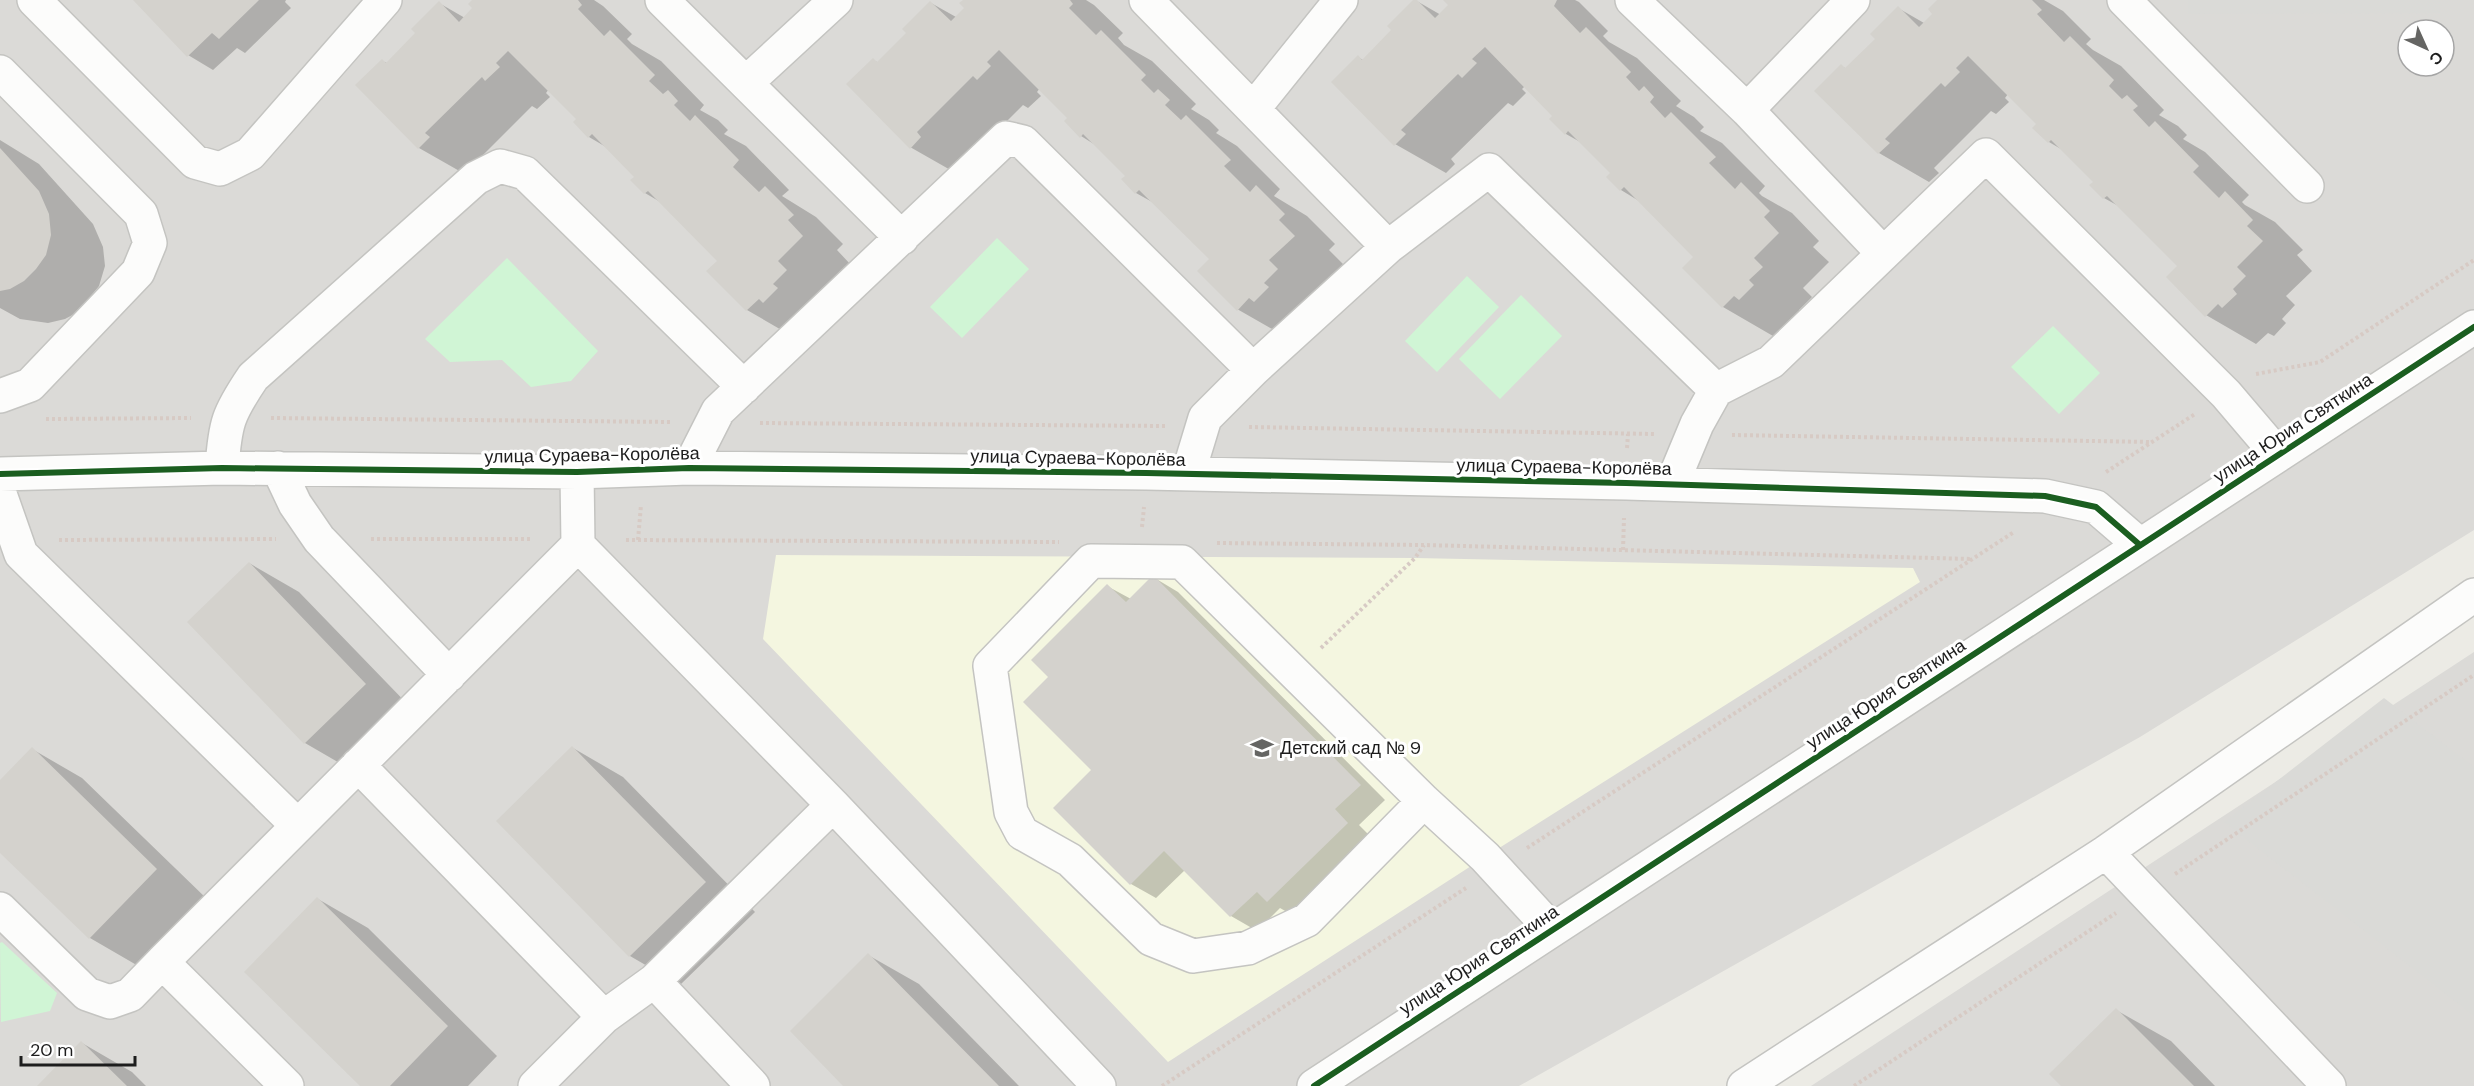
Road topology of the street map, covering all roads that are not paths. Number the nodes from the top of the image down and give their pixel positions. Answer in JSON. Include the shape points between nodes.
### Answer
{"nodes":[{"id":1,"x":34,"y":0,"type":"edge"},
{"id":2,"x":385,"y":0,"type":"edge"},
{"id":3,"x":662,"y":0,"type":"edge"},
{"id":4,"x":836,"y":0,"type":"edge"},
{"id":5,"x":1146,"y":0,"type":"edge"},
{"id":6,"x":1341,"y":0,"type":"edge"},
{"id":7,"x":1632,"y":0,"type":"edge"},
{"id":8,"x":1852,"y":0,"type":"edge"},
{"id":9,"x":2124,"y":0,"type":"edge"},
{"id":10,"x":0,"y":72,"type":"edge"},
{"id":11,"x":746,"y":83,"type":"junction"},
{"id":12,"x":1254,"y":108,"type":"junction"},
{"id":13,"x":1748,"y":110,"type":"junction"},
{"id":14,"x":2307,"y":186,"type":"dead end"},
{"id":15,"x":902,"y":238,"type":"junction"},
{"id":16,"x":1388,"y":247,"type":"junction"},
{"id":17,"x":1883,"y":253,"type":"junction"},
{"id":18,"x":2474,"y":327,"type":"edge"},
{"id":19,"x":1253,"y":370,"type":"junction"},
{"id":20,"x":744,"y":387,"type":"junction"},
{"id":21,"x":1716,"y":390,"type":"junction"},
{"id":22,"x":0,"y":396,"type":"edge"},
{"id":23,"x":2278,"y":455,"type":"junction"},
{"id":24,"x":222,"y":468,"type":"junction"},
{"id":25,"x":278,"y":468,"type":"junction"},
{"id":26,"x":689,"y":468,"type":"junction"},
{"id":27,"x":577,"y":472,"type":"junction"},
{"id":28,"x":0,"y":474,"type":"edge"},
{"id":29,"x":1188,"y":474,"type":"junction"},
{"id":30,"x":1672,"y":484,"type":"junction"},
{"id":31,"x":0,"y":494,"type":"edge"},
{"id":32,"x":2140,"y":545,"type":"junction"},
{"id":33,"x":578,"y":546,"type":"junction"},
{"id":34,"x":2474,"y":595,"type":"edge"},
{"id":35,"x":449,"y":675,"type":"junction"},
{"id":36,"x":358,"y":765,"type":"junction"},
{"id":37,"x":1424,"y":801,"type":"junction"},
{"id":38,"x":833,"y":805,"type":"junction"},
{"id":39,"x":297,"y":825,"type":"junction"},
{"id":40,"x":2106,"y":852,"type":"junction"},
{"id":41,"x":0,"y":909,"type":"edge"},
{"id":42,"x":1552,"y":930,"type":"junction"},
{"id":43,"x":162,"y":962,"type":"junction"},
{"id":44,"x":654,"y":981,"type":"junction"},
{"id":45,"x":604,"y":1017,"type":"junction"},
{"id":46,"x":287,"y":1086,"type":"edge"},
{"id":47,"x":536,"y":1086,"type":"edge"},
{"id":48,"x":753,"y":1086,"type":"edge"},
{"id":49,"x":1099,"y":1086,"type":"edge"},
{"id":50,"x":1314,"y":1086,"type":"edge"},
{"id":51,"x":1744,"y":1086,"type":"edge"},
{"id":52,"x":2329,"y":1086,"type":"edge"}],
"edges":[{"from":1,"to":2,"type":"street","via":[[195,162],[220,170],[250,153]]},
{"from":3,"to":11,"type":"street"},
{"from":4,"to":11,"type":"street"},
{"from":5,"to":12,"type":"street"},
{"from":6,"to":12,"type":"street"},
{"from":7,"to":13,"type":"street"},
{"from":8,"to":13,"type":"street"},
{"from":9,"to":14,"type":"street"},
{"from":10,"to":22,"type":"street","via":[[141,214],[150,243],[138,272],[30,385]]},
{"from":11,"to":15,"type":"street"},
{"from":12,"to":16,"type":"street"},
{"from":13,"to":17,"type":"street"},
{"from":15,"to":19,"type":"street","via":[[1006,138],[1023,142]]},
{"from":15,"to":20,"type":"street"},
{"from":16,"to":19,"type":"street"},
{"from":16,"to":21,"type":"street","via":[[1489,170]]},
{"from":17,"to":21,"type":"street","via":[[1772,362]]},
{"from":17,"to":23,"type":"street","via":[[1986,155],[2226,394]]},
{"from":18,"to":23,"type":"street","name":"улица Юрия Святкина"},
{"from":19,"to":29,"type":"street","via":[[1205,418]]},
{"from":20,"to":24,"type":"street","via":[[525,173],[500,166],[476,178],[253,377],[229,417]]},
{"from":20,"to":26,"type":"street","via":[[718,411]]},
{"from":21,"to":30,"type":"street"},
{"from":23,"to":32,"type":"street","name":"улица Юрия Святкина"},
{"from":24,"to":25,"type":"street","name":"улица Сураева-Королёва"},
{"from":24,"to":28,"type":"street","name":"улица Сураева-Королёва"},
{"from":25,"to":27,"type":"street","name":"улица Сураева-Королёва"},
{"from":25,"to":35,"type":"street","via":[[295,504],[319,539]]},
{"from":26,"to":27,"type":"street","name":"улица Сураева-Королёва"},
{"from":26,"to":29,"type":"street","name":"улица Сураева-Королёва"},
{"from":27,"to":33,"type":"street"},
{"from":29,"to":30,"type":"street","name":"улица Сураева-Королёва"},
{"from":30,"to":32,"type":"street","name":"улица Сураева-Королёва","via":[[2045,496],[2096,507]]},
{"from":31,"to":39,"type":"street","via":[[21,554]]},
{"from":32,"to":42,"type":"street","name":"улица Юрия Святкина"},
{"from":33,"to":35,"type":"street"},
{"from":33,"to":38,"type":"street"},
{"from":34,"to":40,"type":"street"},
{"from":35,"to":36,"type":"street"},
{"from":36,"to":39,"type":"street"},
{"from":36,"to":45,"type":"street"},
{"from":37,"to":37,"type":"street","via":[[1182,562],[1091,561],[990,666],[1011,812],[1022,834],[1070,860],[1151,939],[1193,956],[1248,948],[1307,920]]},
{"from":37,"to":42,"type":"street","via":[[1485,857]]},
{"from":38,"to":44,"type":"street"},
{"from":38,"to":49,"type":"street"},
{"from":39,"to":43,"type":"street"},
{"from":40,"to":51,"type":"street"},
{"from":40,"to":52,"type":"street"},
{"from":41,"to":43,"type":"street","via":[[87,994],[110,1002],[130,995]]},
{"from":42,"to":50,"type":"street","name":"улица Юрия Святкина"},
{"from":43,"to":46,"type":"street"},
{"from":44,"to":45,"type":"street"},
{"from":44,"to":48,"type":"street"},
{"from":45,"to":47,"type":"street"}]}
